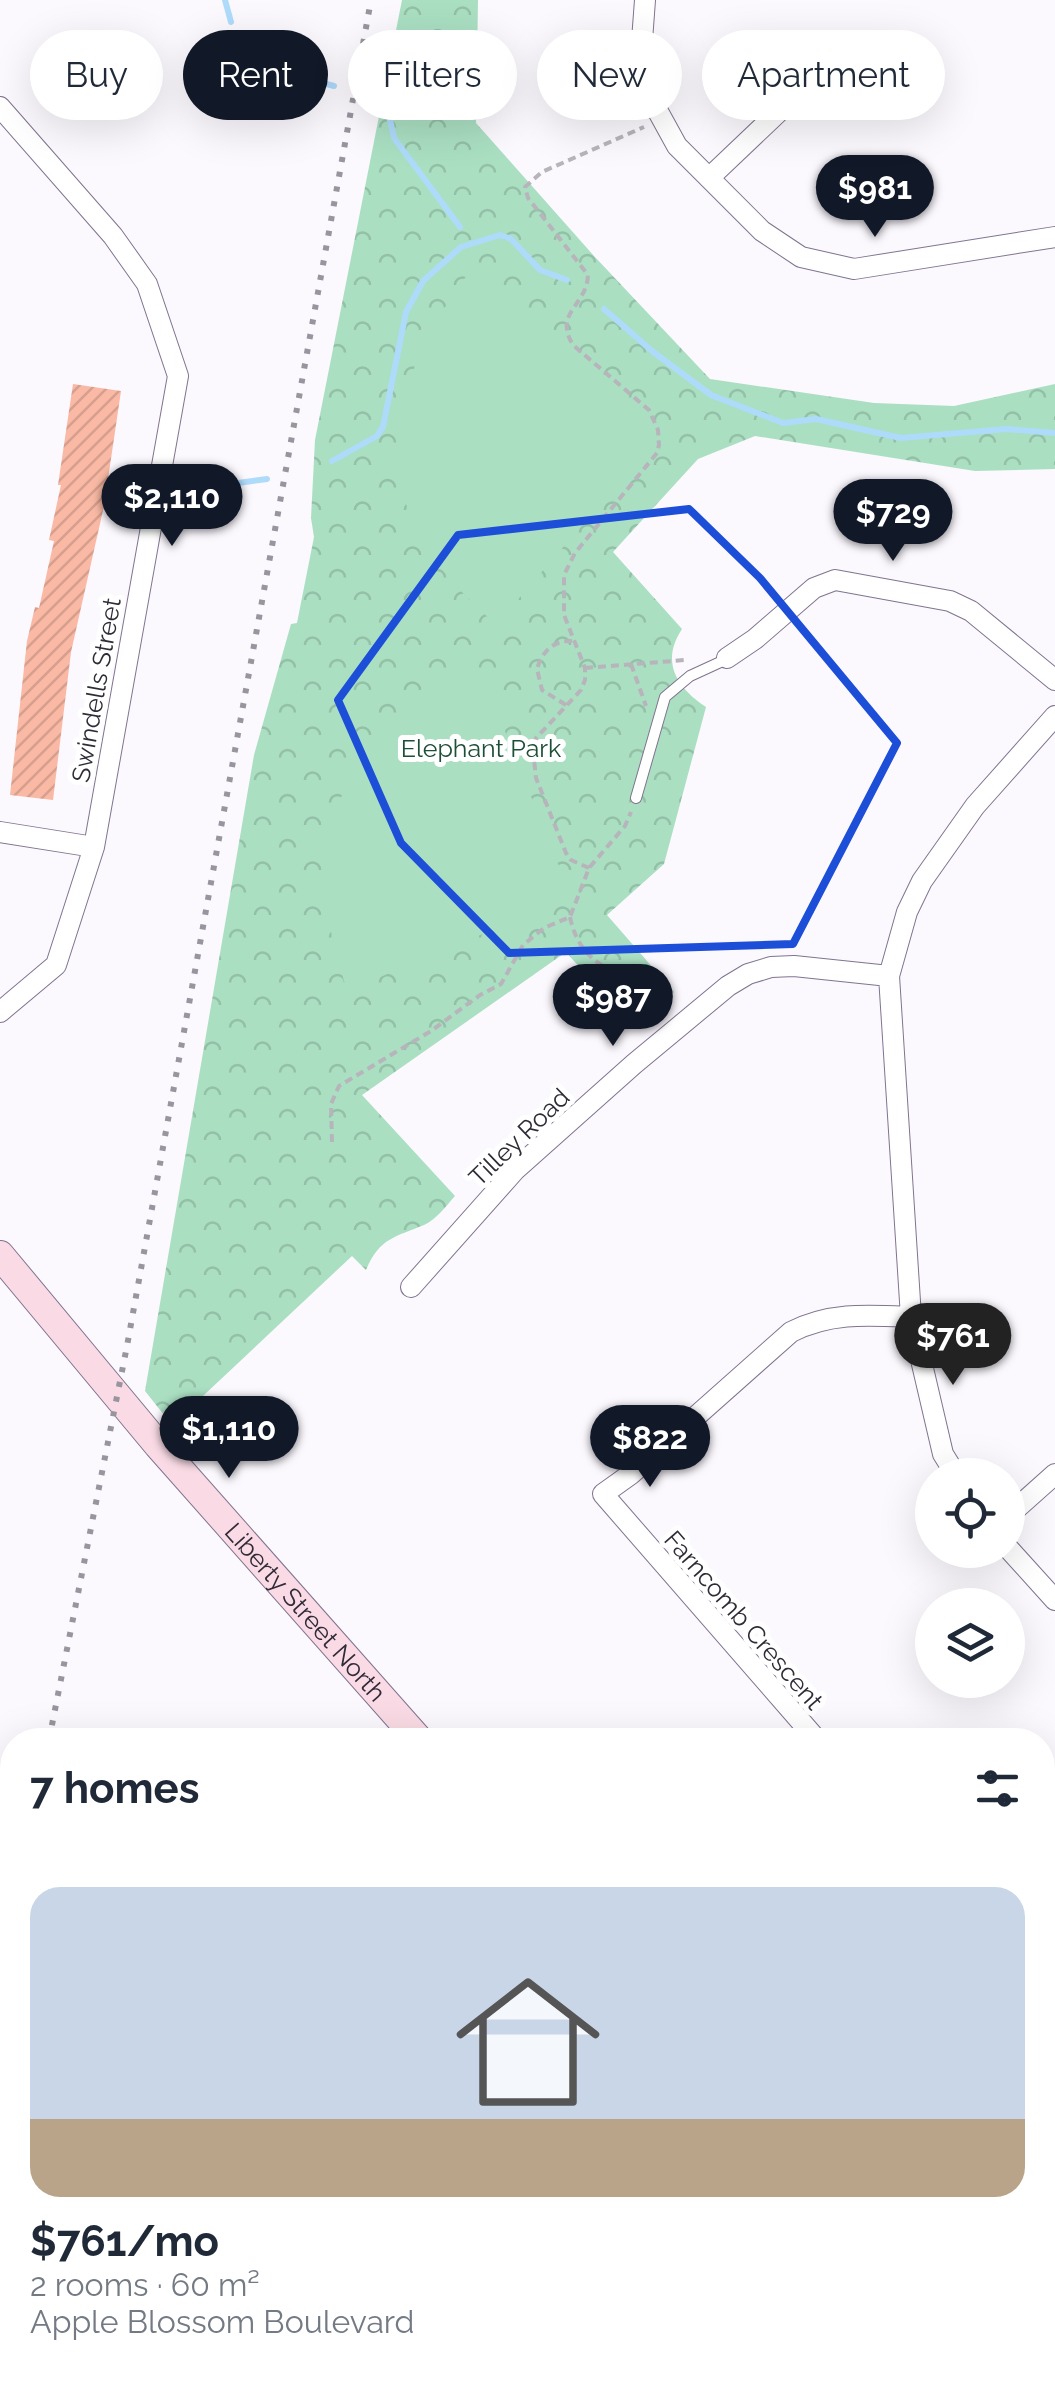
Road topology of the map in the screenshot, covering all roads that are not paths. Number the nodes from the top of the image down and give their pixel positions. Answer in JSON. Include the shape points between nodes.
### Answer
{"nodes":[{"id":1,"x":645,"y":0,"type":"edge"},
{"id":2,"x":0,"y":106,"type":"edge"},
{"id":3,"x":770,"y":120,"type":"edge"},
{"id":4,"x":709,"y":178,"type":"junction"},
{"id":5,"x":1055,"y":237,"type":"edge"},
{"id":6,"x":727,"y":658,"type":"joint"},
{"id":7,"x":1055,"y":680,"type":"edge"},
{"id":8,"x":1055,"y":716,"type":"edge"},
{"id":9,"x":636,"y":798,"type":"road end"},
{"id":10,"x":0,"y":832,"type":"edge"},
{"id":11,"x":94,"y":847,"type":"junction"},
{"id":12,"x":889,"y":976,"type":"junction"},
{"id":13,"x":0,"y":1012,"type":"edge"},
{"id":14,"x":0,"y":1256,"type":"edge"},
{"id":15,"x":412,"y":1287,"type":"dead end"},
{"id":16,"x":910,"y":1316,"type":"junction"},
{"id":17,"x":945,"y":1458,"type":"edge"},
{"id":18,"x":1055,"y":1474,"type":"edge"},
{"id":19,"x":1025,"y":1501,"type":"edge"},
{"id":20,"x":1025,"y":1567,"type":"edge"},
{"id":21,"x":1055,"y":1600,"type":"edge"},
{"id":22,"x":408,"y":1728,"type":"edge"},
{"id":23,"x":807,"y":1728,"type":"edge"}],
"edges":[{"from":1,"to":4,"type":"street","via":[[641,54],[655,106],[677,146]]},
{"from":2,"to":11,"type":"street","name":"Swindells Street","via":[[147,284],[178,376]]},
{"from":3,"to":4,"type":"street"},
{"from":4,"to":5,"type":"street","via":[[762,231],[801,258],[854,269]]},
{"from":6,"to":7,"type":"street","via":[[814,588],[835,580],[950,600]]},
{"from":6,"to":9,"type":"lane","via":[[672,688],[659,710]]},
{"from":8,"to":12,"type":"street","via":[[930,868]]},
{"from":10,"to":11,"type":"street"},
{"from":11,"to":13,"type":"street","name":"Swindells Street","via":[[56,965]]},
{"from":12,"to":15,"type":"street","name":"Tilley Road","via":[[794,966],[759,971],[728,986],[515,1170]]},
{"from":12,"to":16,"type":"street"},
{"from":14,"to":22,"type":"main road","name":"Liberty Street North"},
{"from":16,"to":17,"type":"street"},
{"from":16,"to":23,"type":"street","name":"Farncomb Crescent","via":[[834,1316],[791,1332],[603,1494]]},
{"from":18,"to":19,"type":"street"},
{"from":20,"to":21,"type":"street"}]}
